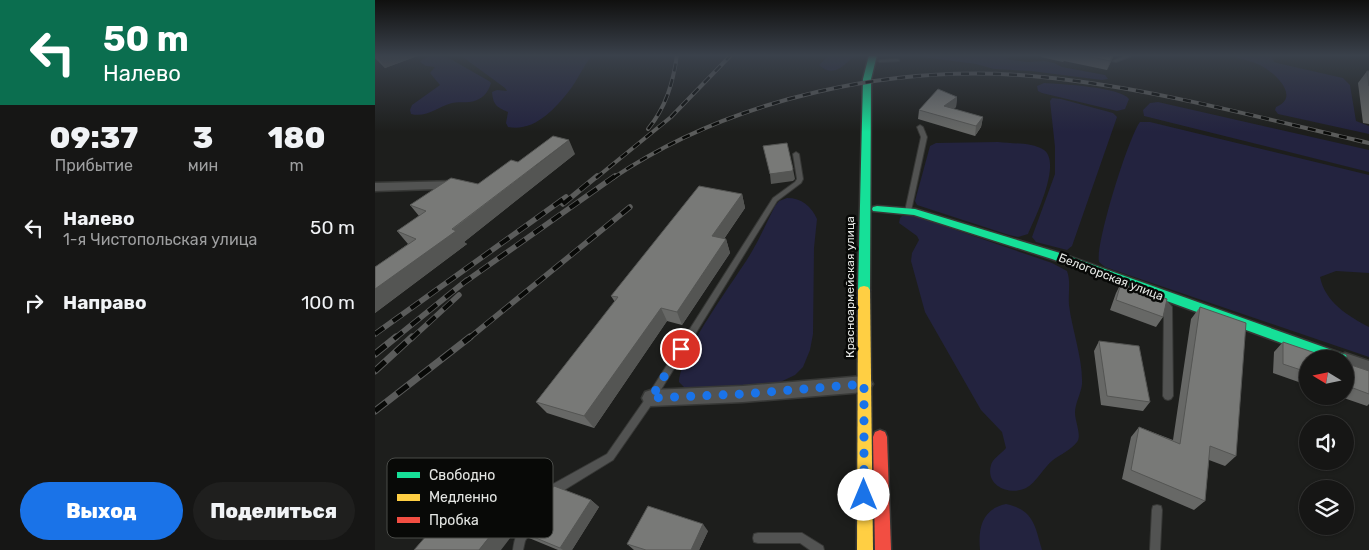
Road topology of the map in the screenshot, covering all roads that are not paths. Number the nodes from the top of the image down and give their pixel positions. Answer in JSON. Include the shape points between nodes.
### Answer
{"nodes":[{"id":1,"x":868,"y":81,"type":"edge"},
{"id":2,"x":877,"y":81,"type":"edge"},
{"id":3,"x":920,"y":127,"type":"dead end"},
{"id":4,"x":796,"y":154,"type":"dead end"},
{"id":5,"x":474,"y":186,"type":"edge"},
{"id":6,"x":375,"y":187,"type":"edge"},
{"id":7,"x":908,"y":211,"type":"junction"},
{"id":8,"x":1157,"y":294,"type":"junction"},
{"id":9,"x":1316,"y":350,"type":"edge"},
{"id":10,"x":1354,"y":364,"type":"edge"},
{"id":11,"x":1368,"y":370,"type":"edge"},
{"id":12,"x":864,"y":384,"type":"junction"},
{"id":13,"x":1168,"y":396,"type":"dead end"},
{"id":14,"x":651,"y":398,"type":"junction"},
{"id":15,"x":880,"y":422,"type":"dead end"},
{"id":16,"x":553,"y":493,"type":"edge"},
{"id":17,"x":1157,"y":510,"type":"dead end"},
{"id":18,"x":758,"y":538,"type":"dead end"},
{"id":19,"x":819,"y":550,"type":"edge"},
{"id":20,"x":865,"y":550,"type":"edge"},
{"id":21,"x":883,"y":550,"type":"edge"},
{"id":22,"x":1155,"y":550,"type":"edge"}],
"edges":[{"from":1,"to":12,"type":"main road","name":"Красноармейская улица"},
{"from":2,"to":7,"type":"main road","name":"Белогорская улица","via":[[877,214]]},
{"from":3,"to":7,"type":"lane","via":[[924,137]]},
{"from":4,"to":14,"type":"lane","via":[[800,179],[775,200]]},
{"from":5,"to":6,"type":"street"},
{"from":7,"to":8,"type":"main road","name":"Белогорская улица","via":[[1056,256]]},
{"from":8,"to":9,"type":"main road","name":"Белогорская улица"},
{"from":8,"to":13,"type":"lane","via":[[1168,307]]},
{"from":10,"to":11,"type":"street"},
{"from":12,"to":14,"type":"street"},
{"from":12,"to":20,"type":"main road","name":"Красноармейская улица"},
{"from":14,"to":16,"type":"lane","via":[[610,457]]},
{"from":15,"to":21,"type":"main road"},
{"from":17,"to":22,"type":"lane"},
{"from":18,"to":19,"type":"lane","via":[[802,538]]}]}
